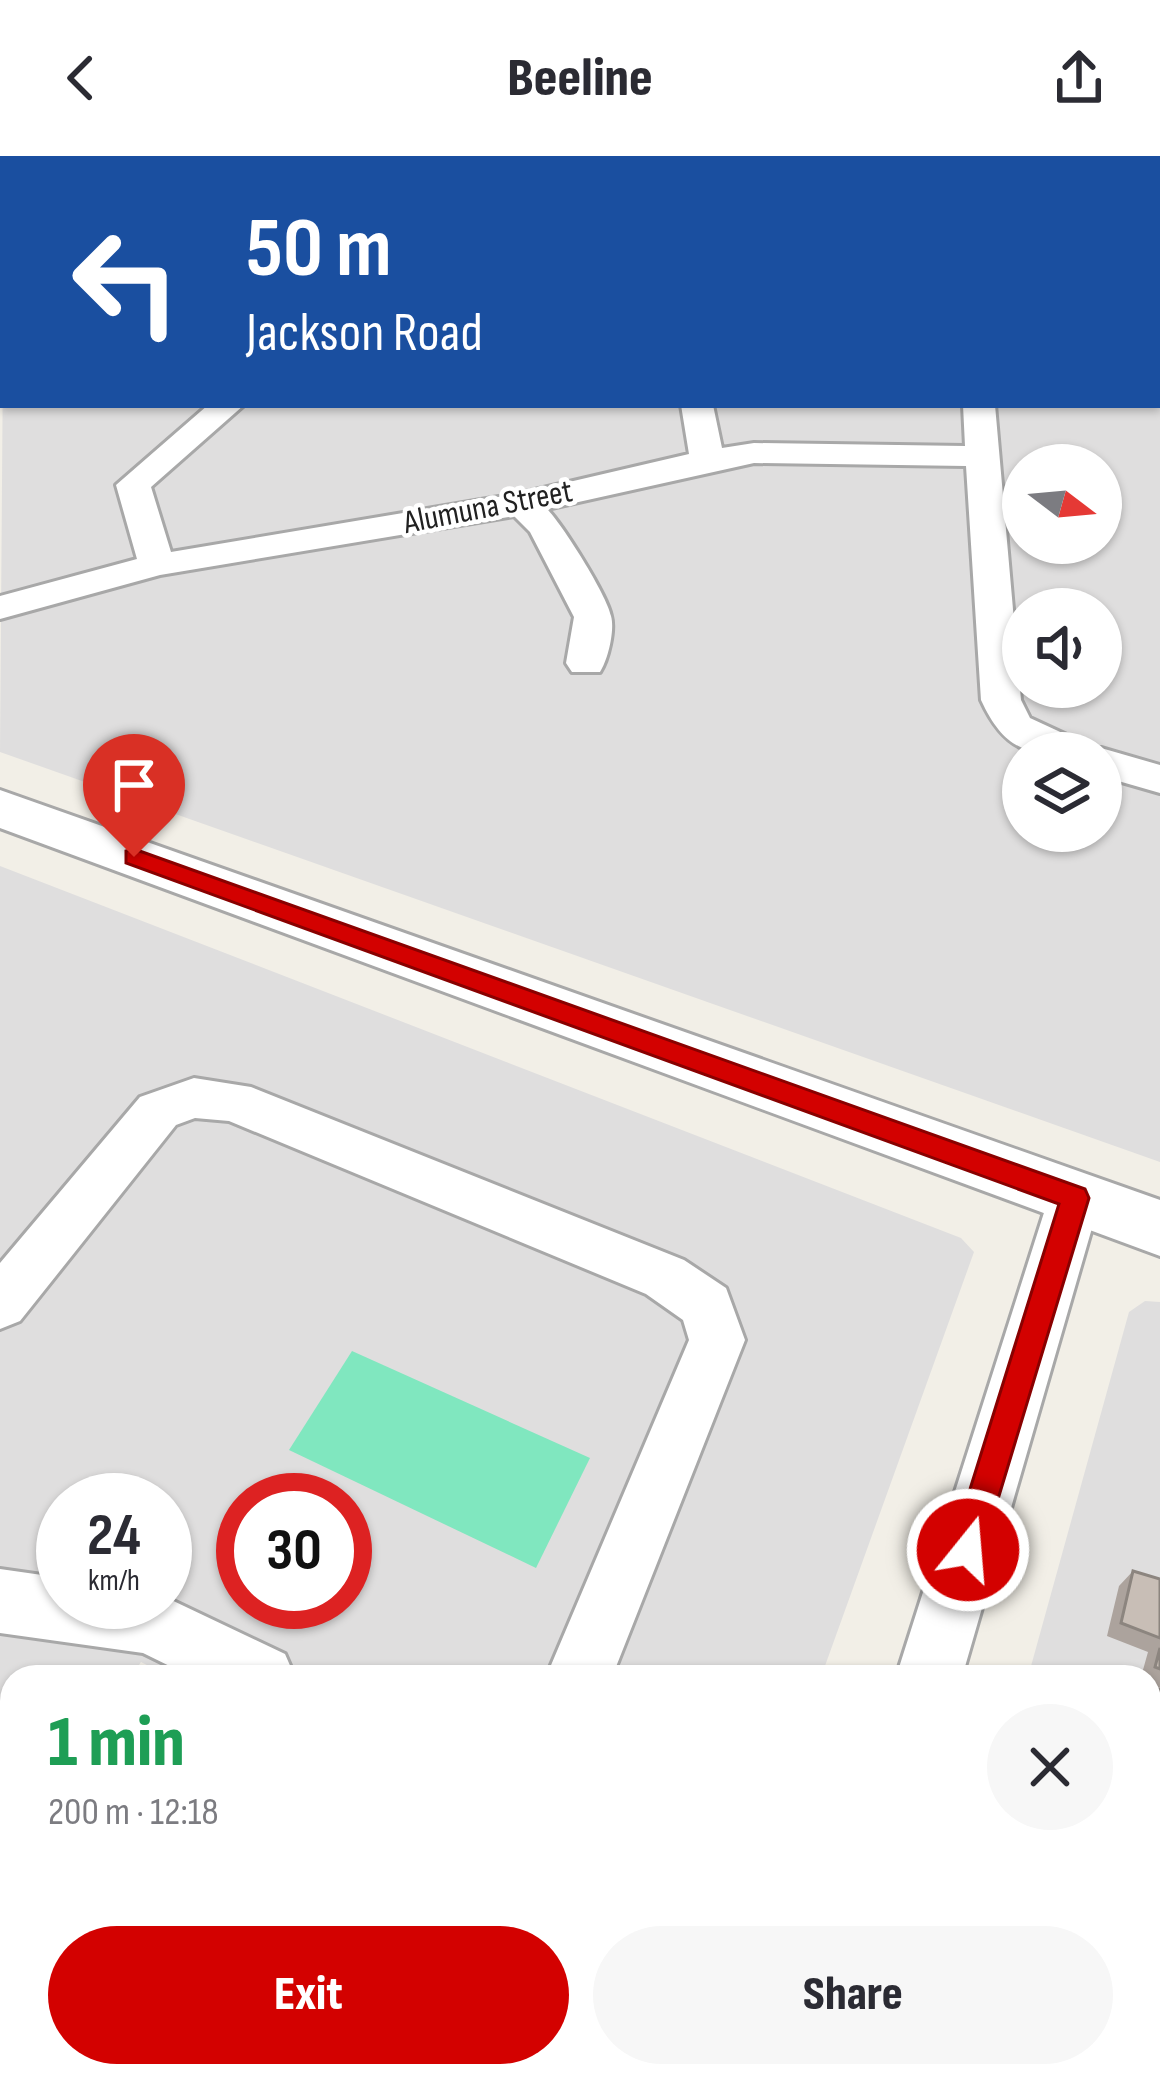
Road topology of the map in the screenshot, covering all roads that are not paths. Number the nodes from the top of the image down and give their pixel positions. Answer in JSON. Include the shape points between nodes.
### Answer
{"nodes":[{"id":1,"x":224,"y":408,"type":"edge"},
{"id":2,"x":697,"y":408,"type":"edge"},
{"id":3,"x":979,"y":408,"type":"edge"},
{"id":4,"x":982,"y":456,"type":"junction"},
{"id":5,"x":706,"y":460,"type":"junction"},
{"id":6,"x":522,"y":504,"type":"junction"},
{"id":7,"x":157,"y":565,"type":"junction"},
{"id":8,"x":0,"y":608,"type":"edge"},
{"id":9,"x":586,"y":663,"type":"dead end"},
{"id":10,"x":1025,"y":732,"type":"edge"},
{"id":11,"x":1122,"y":768,"type":"edge"},
{"id":12,"x":1160,"y":779,"type":"edge"},
{"id":13,"x":0,"y":808,"type":"edge"},
{"id":14,"x":1075,"y":1198,"type":"junction"},
{"id":15,"x":1160,"y":1228,"type":"edge"},
{"id":16,"x":0,"y":1304,"type":"edge"},
{"id":17,"x":0,"y":1601,"type":"edge"},
{"id":18,"x":237,"y":1665,"type":"edge"},
{"id":19,"x":584,"y":1665,"type":"edge"},
{"id":20,"x":933,"y":1665,"type":"edge"}],
"edges":[{"from":1,"to":7,"type":"street","via":[[133,485]]},
{"from":2,"to":5,"type":"street"},
{"from":3,"to":4,"type":"street"},
{"from":4,"to":5,"type":"street","name":"Alumuna Street","via":[[754,453]]},
{"from":4,"to":10,"type":"street","via":[[1001,700]]},
{"from":5,"to":6,"type":"street","name":"Alumuna Street"},
{"from":6,"to":7,"type":"street","name":"Alumuna Street"},
{"from":6,"to":9,"type":"street","via":[[545,527],[593,617]]},
{"from":7,"to":8,"type":"street","name":"Alumuna Street"},
{"from":11,"to":12,"type":"street"},
{"from":13,"to":14,"type":"street"},
{"from":14,"to":15,"type":"street"},
{"from":14,"to":20,"type":"street"},
{"from":16,"to":19,"type":"street","via":[[158,1112],[194,1098],[233,1101],[665,1277],[706,1305],[717,1340]]},
{"from":17,"to":18,"type":"street","via":[[148,1622]]}]}
